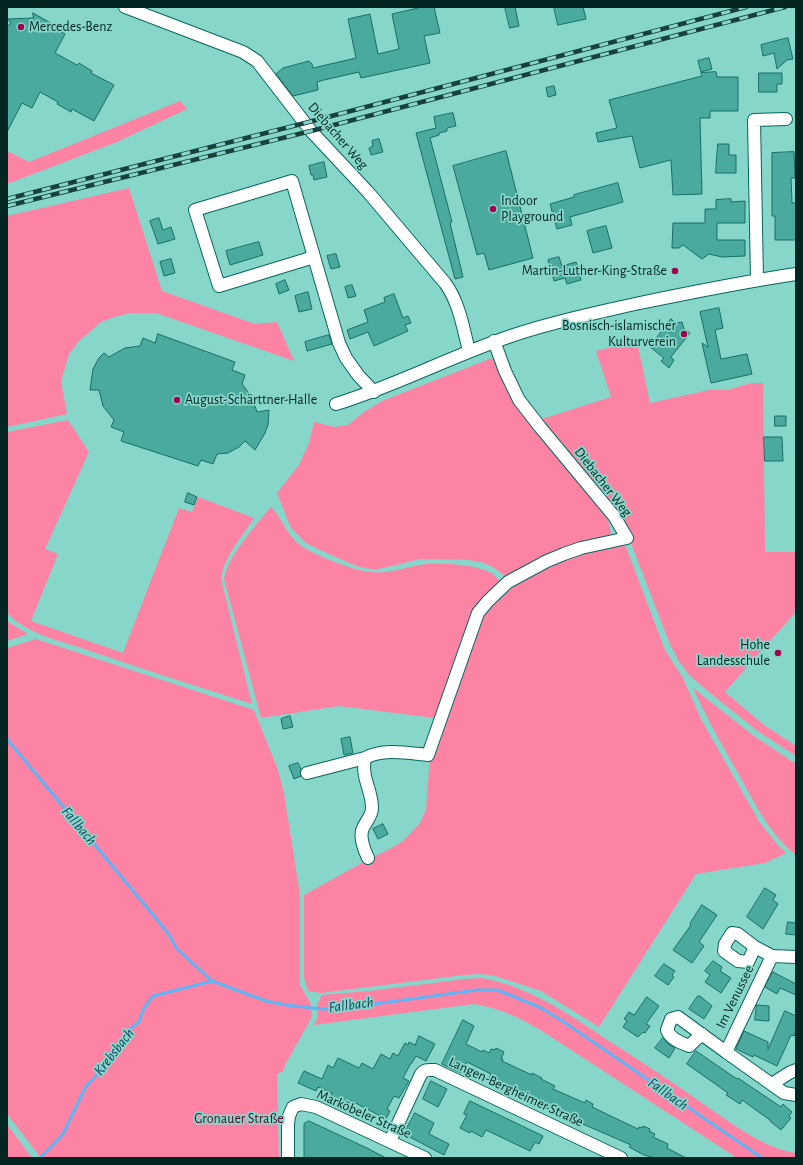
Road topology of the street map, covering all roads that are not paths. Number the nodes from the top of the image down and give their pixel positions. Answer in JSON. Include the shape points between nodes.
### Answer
{"nodes":[{"id":1,"x":125,"y":7,"type":"edge"},
{"id":2,"x":786,"y":119,"type":"dead end"},
{"id":3,"x":314,"y":257,"type":"junction"},
{"id":4,"x":796,"y":274,"type":"edge"},
{"id":5,"x":757,"y":280,"type":"junction"},
{"id":6,"x":494,"y":341,"type":"junction"},
{"id":7,"x":469,"y":351,"type":"junction"},
{"id":8,"x":374,"y":392,"type":"junction"},
{"id":9,"x":336,"y":404,"type":"dead end"},
{"id":10,"x":365,"y":758,"type":"junction"},
{"id":11,"x":307,"y":774,"type":"dead end"},
{"id":12,"x":368,"y":858,"type":"dead end"},
{"id":13,"x":755,"y":947,"type":"dead end"},
{"id":14,"x":772,"y":956,"type":"junction"},
{"id":15,"x":796,"y":957,"type":"edge"},
{"id":16,"x":702,"y":1034,"type":"dead end"},
{"id":17,"x":726,"y":1052,"type":"junction"},
{"id":18,"x":796,"y":1070,"type":"edge"},
{"id":19,"x":772,"y":1084,"type":"junction"},
{"id":20,"x":796,"y":1095,"type":"edge"},
{"id":21,"x":390,"y":1141,"type":"junction"},
{"id":22,"x":288,"y":1158,"type":"edge"},
{"id":23,"x":425,"y":1158,"type":"edge"},
{"id":24,"x":621,"y":1158,"type":"edge"}],
"edges":[{"from":1,"to":7,"type":"street","name":"Diebacher Weg","via":[[243,52],[257,61],[311,131],[368,192],[448,287],[455,300]]},
{"from":2,"to":5,"type":"street","via":[[754,120]]},
{"from":3,"to":3,"type":"street","via":[[292,181],[195,210],[219,286]]},
{"from":3,"to":8,"type":"street","via":[[339,343],[358,375]]},
{"from":4,"to":5,"type":"street"},
{"from":5,"to":6,"type":"street","via":[[578,316]]},
{"from":6,"to":7,"type":"street"},
{"from":6,"to":10,"type":"street","name":"Diebacher Weg","via":[[519,400],[614,516],[627,538],[564,554],[508,582],[478,613],[428,755],[394,752]]},
{"from":7,"to":8,"type":"street"},
{"from":8,"to":9,"type":"street"},
{"from":10,"to":11,"type":"street","name":"Diebacher Weg"},
{"from":10,"to":12,"type":"street","via":[[364,775],[372,808],[362,829]]},
{"from":13,"to":14,"type":"street","name":"Im Venussee"},
{"from":14,"to":15,"type":"street","name":"Im Venussee"},
{"from":14,"to":17,"type":"street","name":"Im Venussee"},
{"from":16,"to":17,"type":"street","name":"Im Venussee"},
{"from":17,"to":19,"type":"street","name":"Im Venussee"},
{"from":18,"to":19,"type":"street"},
{"from":19,"to":20,"type":"street","name":"Im Venussee","via":[[784,1093]]},
{"from":21,"to":22,"type":"street","name":"Marköbeler Straße","via":[[316,1107],[295,1105],[289,1116]]},
{"from":21,"to":23,"type":"street","name":"Marköbeler Straße"},
{"from":21,"to":24,"type":"street","name":"Langen-Bergheimer Straße","via":[[421,1074],[424,1071],[435,1070]]}]}
